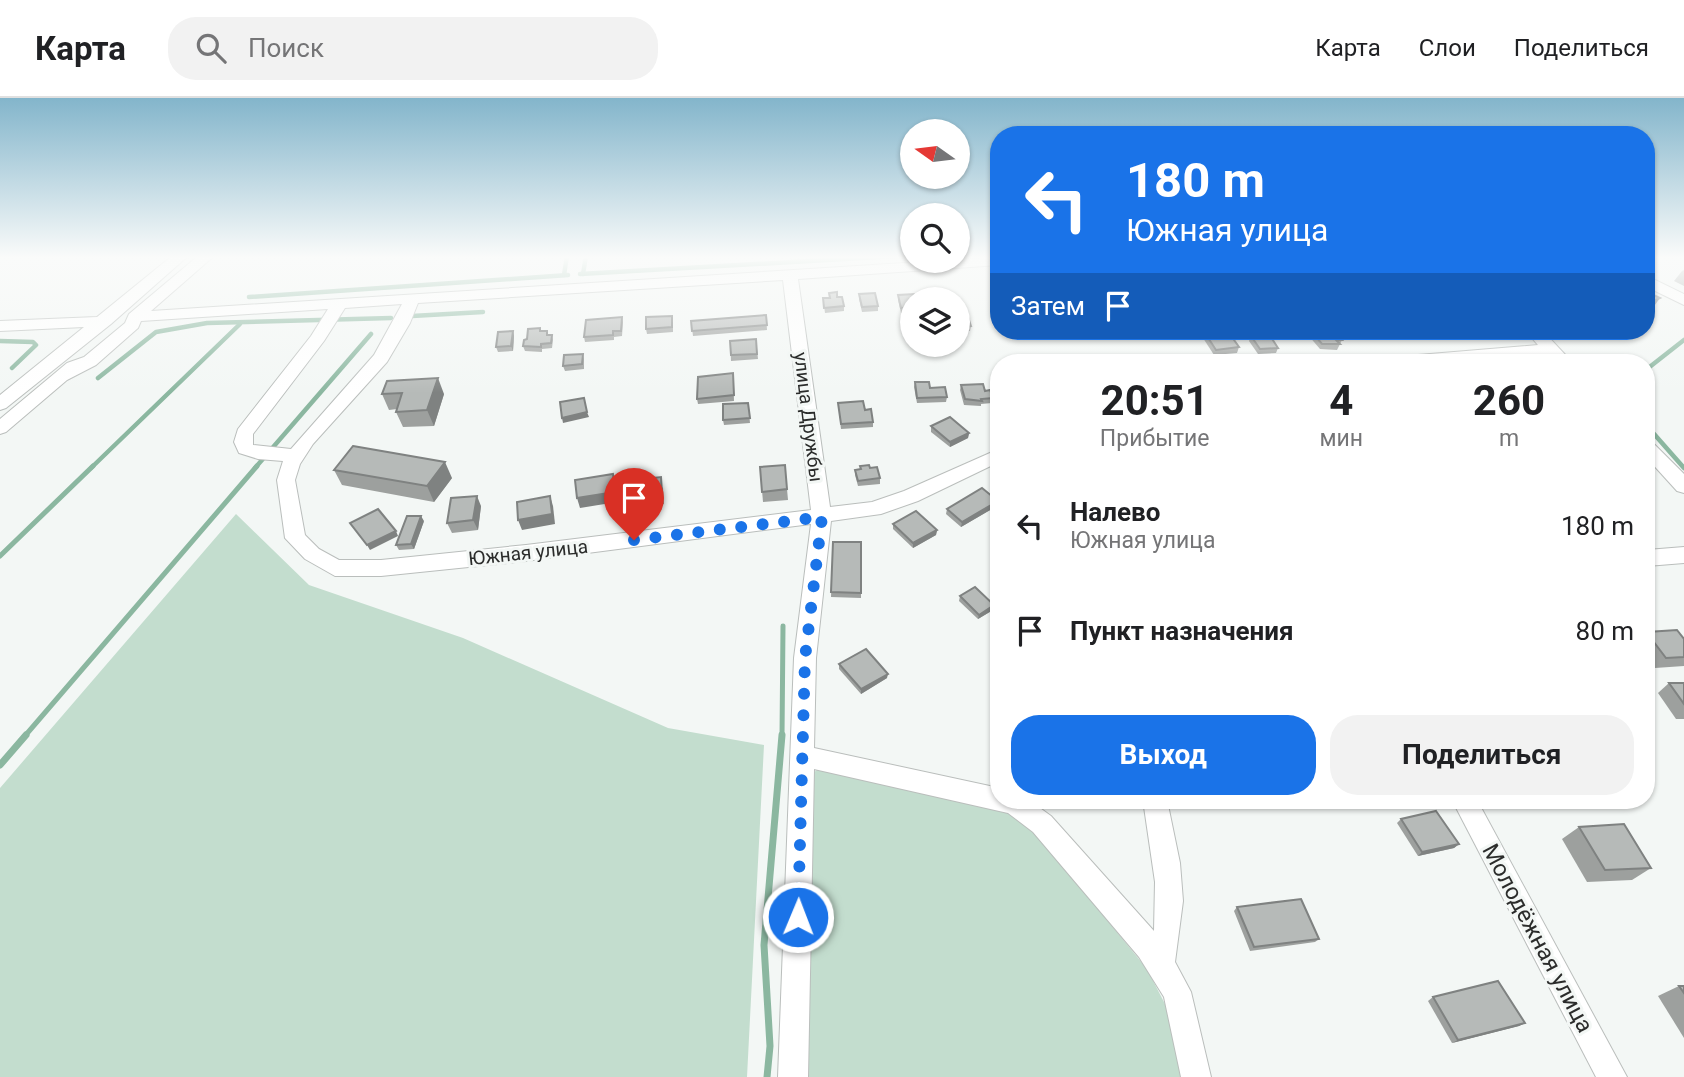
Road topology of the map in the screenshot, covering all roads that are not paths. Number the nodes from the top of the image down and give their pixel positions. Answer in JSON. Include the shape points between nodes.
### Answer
{"nodes":[{"id":1,"x":152,"y":302,"type":"edge"},
{"id":2,"x":357,"y":302,"type":"edge"},
{"id":3,"x":412,"y":302,"type":"edge"},
{"id":4,"x":789,"y":302,"type":"edge"},
{"id":5,"x":123,"y":303,"type":"joint"},
{"id":6,"x":341,"y":303,"type":"junction"},
{"id":7,"x":102,"y":320,"type":"junction"},
{"id":8,"x":127,"y":322,"type":"junction"},
{"id":9,"x":0,"y":326,"type":"edge"},
{"id":10,"x":1543,"y":340,"type":"edge"},
{"id":11,"x":1552,"y":349,"type":"junction"},
{"id":12,"x":1491,"y":354,"type":"edge"},
{"id":13,"x":1557,"y":354,"type":"edge"},
{"id":14,"x":0,"y":404,"type":"edge"},
{"id":15,"x":0,"y":429,"type":"edge"},
{"id":16,"x":296,"y":456,"type":"junction"},
{"id":17,"x":990,"y":459,"type":"edge"},
{"id":18,"x":1655,"y":460,"type":"edge"},
{"id":19,"x":1684,"y":486,"type":"edge"},
{"id":20,"x":822,"y":517,"type":"junction"},
{"id":21,"x":1684,"y":555,"type":"edge"},
{"id":22,"x":1655,"y":557,"type":"edge"},
{"id":23,"x":802,"y":756,"type":"junction"},
{"id":24,"x":990,"y":797,"type":"edge"},
{"id":25,"x":1022,"y":809,"type":"edge"},
{"id":26,"x":1156,"y":809,"type":"edge"},
{"id":27,"x":1469,"y":809,"type":"edge"},
{"id":28,"x":1160,"y":965,"type":"junction"},
{"id":29,"x":793,"y":1077,"type":"edge"},
{"id":30,"x":1196,"y":1077,"type":"edge"},
{"id":31,"x":1612,"y":1077,"type":"edge"}],
"edges":[{"from":1,"to":8,"type":"street"},
{"from":2,"to":6,"type":"street"},
{"from":3,"to":16,"type":"street","via":[[387,349]]},
{"from":4,"to":20,"type":"street","name":"улица Дружбы"},
{"from":5,"to":7,"type":"street"},
{"from":5,"to":8,"type":"street"},
{"from":6,"to":8,"type":"street"},
{"from":6,"to":16,"type":"street","via":[[244,433],[246,449]]},
{"from":7,"to":8,"type":"street"},
{"from":7,"to":9,"type":"street"},
{"from":7,"to":14,"type":"street"},
{"from":8,"to":15,"type":"street"},
{"from":10,"to":11,"type":"street"},
{"from":11,"to":12,"type":"street"},
{"from":11,"to":13,"type":"street"},
{"from":16,"to":20,"type":"street","name":"Южная улица","via":[[286,480],[295,538],[335,568],[381,568]]},
{"from":17,"to":20,"type":"street","name":"Южная улица","via":[[874,509]]},
{"from":18,"to":19,"type":"street"},
{"from":20,"to":23,"type":"street","name":"улица Дружбы","via":[[805,658]]},
{"from":21,"to":22,"type":"street"},
{"from":23,"to":24,"type":"street"},
{"from":23,"to":29,"type":"street","name":"улица Дружбы"},
{"from":25,"to":28,"type":"street","via":[[1042,824]]},
{"from":26,"to":28,"type":"street","via":[[1171,893],[1171,920]]},
{"from":27,"to":31,"type":"street","name":"Молодёжная улица"},
{"from":28,"to":30,"type":"street","via":[[1177,992]]}]}
